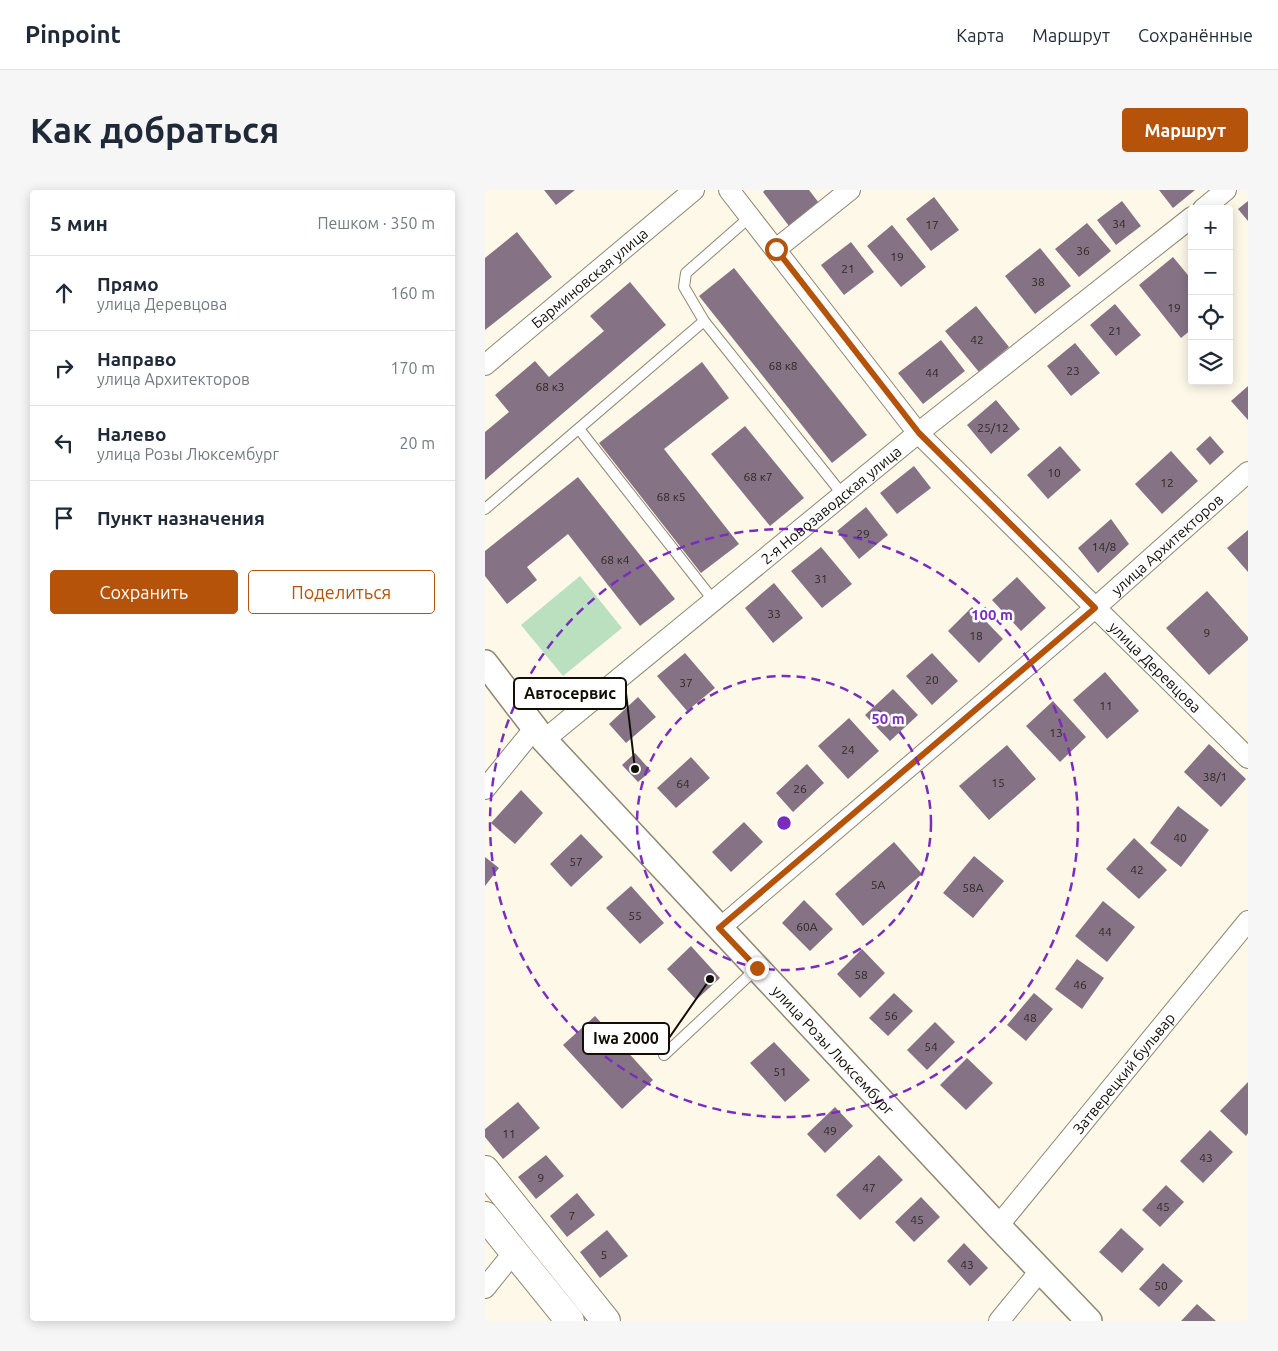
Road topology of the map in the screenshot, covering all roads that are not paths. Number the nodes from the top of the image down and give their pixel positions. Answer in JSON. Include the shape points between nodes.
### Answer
{"nodes":[{"id":1,"x":694,"y":190,"type":"edge"},
{"id":2,"x":729,"y":190,"type":"edge"},
{"id":3,"x":850,"y":190,"type":"edge"},
{"id":4,"x":1227,"y":190,"type":"edge"},
{"id":5,"x":1208,"y":205,"type":"edge"},
{"id":6,"x":751,"y":216,"type":"junction"},
{"id":7,"x":1188,"y":220,"type":"edge"},
{"id":8,"x":776,"y":249,"type":"junction"},
{"id":9,"x":704,"y":321,"type":"junction"},
{"id":10,"x":485,"y":365,"type":"edge"},
{"id":11,"x":579,"y":429,"type":"junction"},
{"id":12,"x":919,"y":433,"type":"junction"},
{"id":13,"x":1248,"y":472,"type":"edge"},
{"id":14,"x":843,"y":495,"type":"junction"},
{"id":15,"x":485,"y":509,"type":"edge"},
{"id":16,"x":714,"y":601,"type":"junction"},
{"id":17,"x":1095,"y":608,"type":"junction"},
{"id":18,"x":485,"y":663,"type":"edge"},
{"id":19,"x":539,"y":734,"type":"junction"},
{"id":20,"x":1248,"y":758,"type":"edge"},
{"id":21,"x":485,"y":789,"type":"edge"},
{"id":22,"x":1248,"y":921,"type":"edge"},
{"id":23,"x":719,"y":928,"type":"junction"},
{"id":24,"x":757,"y":968,"type":"junction"},
{"id":25,"x":664,"y":1055,"type":"dead end"},
{"id":26,"x":485,"y":1170,"type":"edge"},
{"id":27,"x":485,"y":1216,"type":"edge"},
{"id":28,"x":998,"y":1226,"type":"junction"},
{"id":29,"x":514,"y":1252,"type":"junction"},
{"id":30,"x":1040,"y":1271,"type":"junction"},
{"id":31,"x":485,"y":1288,"type":"edge"},
{"id":32,"x":570,"y":1321,"type":"edge"},
{"id":33,"x":606,"y":1321,"type":"edge"},
{"id":34,"x":999,"y":1321,"type":"edge"},
{"id":35,"x":1089,"y":1321,"type":"edge"}],
"edges":[{"from":1,"to":10,"type":"street","name":"Барминовская улица"},
{"from":2,"to":6,"type":"street","name":"улица Деревцова"},
{"from":3,"to":8,"type":"street"},
{"from":4,"to":5,"type":"street"},
{"from":6,"to":8,"type":"street","name":"улица Деревцова"},
{"from":6,"to":9,"type":"lane","via":[[686,273],[684,287]]},
{"from":7,"to":12,"type":"street","name":"2-я Новозаводская улица"},
{"from":8,"to":12,"type":"street","name":"улица Деревцова"},
{"from":9,"to":11,"type":"lane"},
{"from":9,"to":14,"type":"lane"},
{"from":11,"to":15,"type":"lane"},
{"from":11,"to":16,"type":"lane"},
{"from":12,"to":14,"type":"street","name":"2-я Новозаводская улица"},
{"from":12,"to":17,"type":"street","name":"улица Деревцова"},
{"from":13,"to":17,"type":"street","name":"улица Архитекторов"},
{"from":14,"to":16,"type":"street","name":"2-я Новозаводская улица"},
{"from":16,"to":19,"type":"street","name":"2-я Новозаводская улица"},
{"from":17,"to":20,"type":"street","name":"улица Деревцова"},
{"from":17,"to":23,"type":"street","name":"улица Архитекторов"},
{"from":18,"to":19,"type":"street","name":"улица Розы Люксембург"},
{"from":19,"to":21,"type":"street","name":"2-я Новозаводская улица"},
{"from":19,"to":23,"type":"street","name":"улица Розы Люксембург"},
{"from":22,"to":28,"type":"street","name":"Затверецкий бульвар"},
{"from":23,"to":24,"type":"street","name":"улица Розы Люксембург"},
{"from":24,"to":25,"type":"lane"},
{"from":24,"to":28,"type":"street","name":"улица Розы Люксембург"},
{"from":26,"to":33,"type":"main road"},
{"from":27,"to":29,"type":"main road"},
{"from":28,"to":30,"type":"street","name":"улица Розы Люксембург"},
{"from":29,"to":31,"type":"street"},
{"from":29,"to":32,"type":"main road"},
{"from":30,"to":34,"type":"street"},
{"from":30,"to":35,"type":"street","name":"улица Розы Люксембург"}]}
